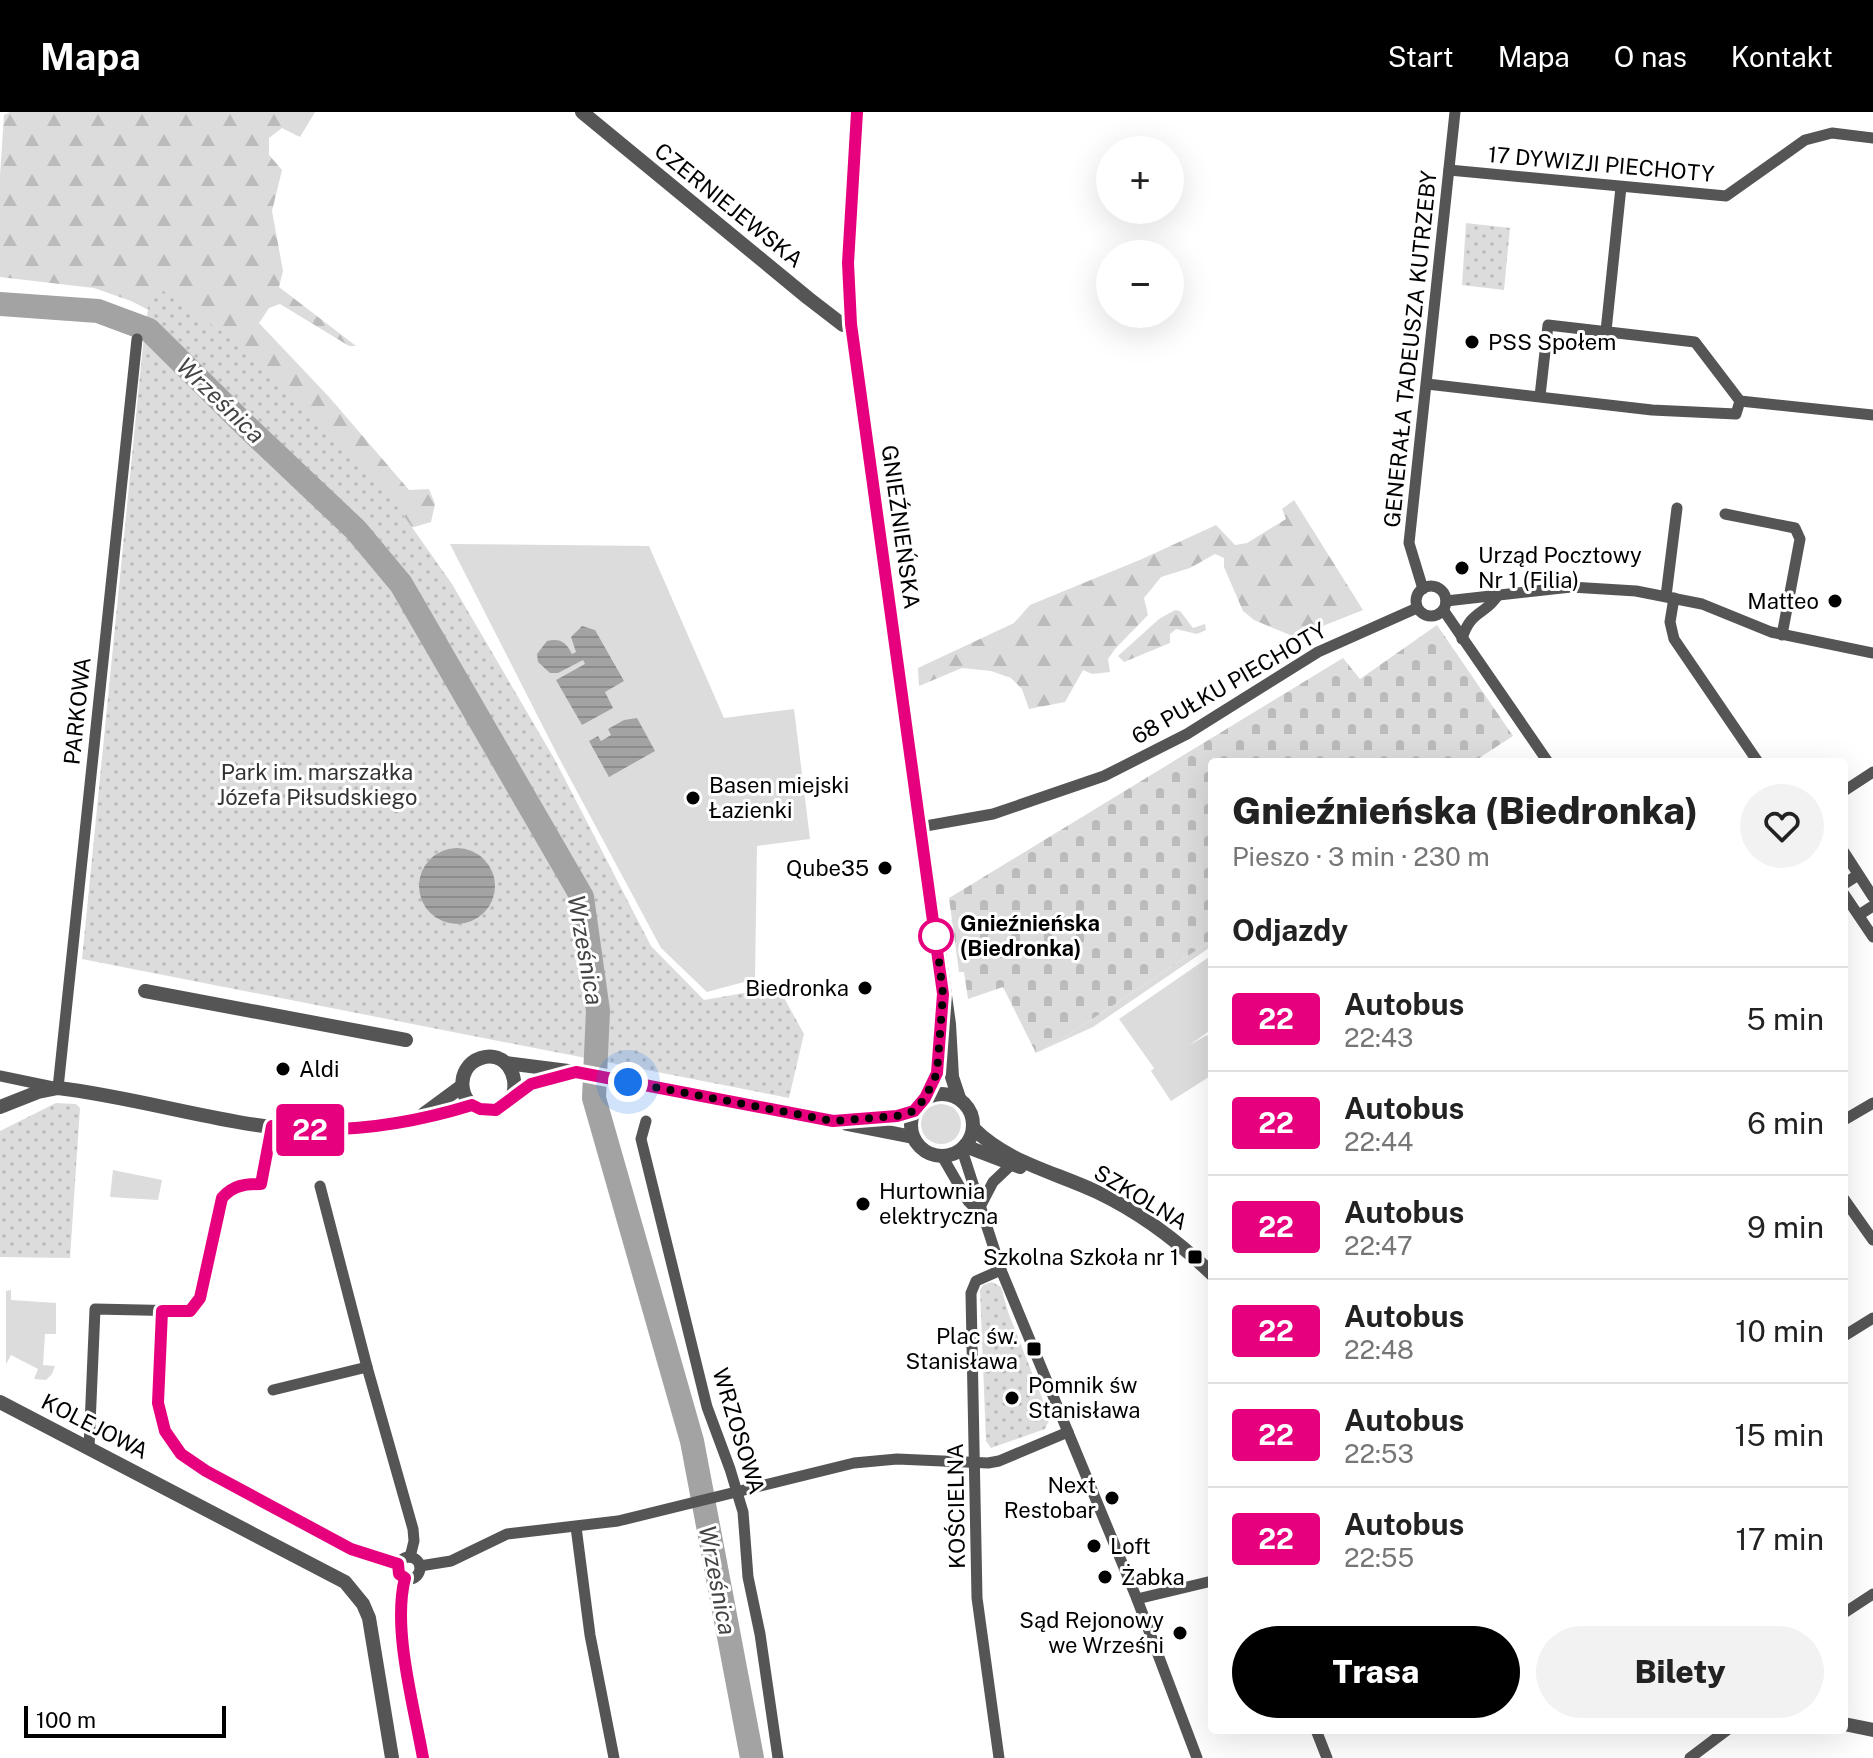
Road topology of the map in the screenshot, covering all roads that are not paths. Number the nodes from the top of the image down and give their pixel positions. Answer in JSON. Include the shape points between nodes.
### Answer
{"nodes":[{"id":1,"x":582,"y":112,"type":"edge"},
{"id":2,"x":857,"y":112,"type":"edge"},
{"id":3,"x":1455,"y":112,"type":"edge"},
{"id":4,"x":1873,"y":138,"type":"edge"},
{"id":5,"x":1449,"y":170,"type":"junction"},
{"id":6,"x":1621,"y":187,"type":"junction"},
{"id":7,"x":851,"y":324,"type":"junction"},
{"id":8,"x":1606,"y":331,"type":"junction"},
{"id":9,"x":137,"y":339,"type":"dead end"},
{"id":10,"x":1427,"y":384,"type":"junction"},
{"id":11,"x":1540,"y":396,"type":"junction"},
{"id":12,"x":1740,"y":401,"type":"junction"},
{"id":13,"x":1873,"y":415,"type":"edge"},
{"id":14,"x":1677,"y":508,"type":"dead end"},
{"id":15,"x":1725,"y":514,"type":"dead end"},
{"id":16,"x":1423,"y":589,"type":"junction"},
{"id":17,"x":1498,"y":595,"type":"junction"},
{"id":18,"x":1670,"y":597,"type":"junction"},
{"id":19,"x":1445,"y":606,"type":"junction"},
{"id":20,"x":1417,"y":608,"type":"junction"},
{"id":21,"x":1782,"y":635,"type":"junction"},
{"id":22,"x":1462,"y":639,"type":"junction"},
{"id":23,"x":1873,"y":653,"type":"edge"},
{"id":24,"x":1545,"y":758,"type":"edge"},
{"id":25,"x":1755,"y":758,"type":"edge"},
{"id":26,"x":1873,"y":772,"type":"edge"},
{"id":27,"x":1848,"y":788,"type":"edge"},
{"id":28,"x":920,"y":827,"type":"junction"},
{"id":29,"x":1848,"y":859,"type":"edge"},
{"id":30,"x":1858,"y":875,"type":"junction"},
{"id":31,"x":1848,"y":881,"type":"edge"},
{"id":32,"x":1873,"y":897,"type":"edge"},
{"id":33,"x":1848,"y":900,"type":"edge"},
{"id":34,"x":1873,"y":906,"type":"edge"},
{"id":35,"x":1859,"y":915,"type":"junction"},
{"id":36,"x":1873,"y":937,"type":"edge"},
{"id":37,"x":145,"y":991,"type":"dead end"},
{"id":38,"x":943,"y":994,"type":"junction"},
{"id":39,"x":406,"y":1040,"type":"dead end"},
{"id":40,"x":506,"y":1063,"type":"junction"},
{"id":41,"x":576,"y":1072,"type":"junction"},
{"id":42,"x":0,"y":1076,"type":"edge"},
{"id":43,"x":462,"y":1086,"type":"junction"},
{"id":44,"x":58,"y":1088,"type":"junction"},
{"id":45,"x":513,"y":1095,"type":"junction"},
{"id":46,"x":925,"y":1098,"type":"junction"},
{"id":47,"x":959,"y":1098,"type":"junction"},
{"id":48,"x":1873,"y":1103,"type":"edge"},
{"id":49,"x":472,"y":1105,"type":"junction"},
{"id":50,"x":0,"y":1107,"type":"edge"},
{"id":51,"x":914,"y":1111,"type":"junction"},
{"id":52,"x":1848,"y":1118,"type":"edge"},
{"id":53,"x":417,"y":1119,"type":"junction"},
{"id":54,"x":646,"y":1121,"type":"dead end"},
{"id":55,"x":839,"y":1122,"type":"junction"},
{"id":56,"x":272,"y":1126,"type":"junction"},
{"id":57,"x":973,"y":1128,"type":"junction"},
{"id":58,"x":913,"y":1137,"type":"junction"},
{"id":59,"x":963,"y":1148,"type":"junction"},
{"id":60,"x":942,"y":1156,"type":"junction"},
{"id":61,"x":1011,"y":1165,"type":"junction"},
{"id":62,"x":1040,"y":1170,"type":"junction"},
{"id":63,"x":320,"y":1186,"type":"dead end"},
{"id":64,"x":1848,"y":1205,"type":"edge"},
{"id":65,"x":981,"y":1211,"type":"junction"},
{"id":66,"x":1873,"y":1240,"type":"edge"},
{"id":67,"x":1001,"y":1270,"type":"junction"},
{"id":68,"x":1208,"y":1270,"type":"edge"},
{"id":69,"x":162,"y":1311,"type":"junction"},
{"id":70,"x":1873,"y":1318,"type":"edge"},
{"id":71,"x":1848,"y":1334,"type":"edge"},
{"id":72,"x":367,"y":1367,"type":"junction"},
{"id":73,"x":273,"y":1390,"type":"dead end"},
{"id":74,"x":0,"y":1402,"type":"edge"},
{"id":75,"x":1068,"y":1432,"type":"junction"},
{"id":76,"x":89,"y":1448,"type":"junction"},
{"id":77,"x":975,"y":1462,"type":"junction"},
{"id":78,"x":738,"y":1490,"type":"junction"},
{"id":79,"x":576,"y":1527,"type":"junction"},
{"id":80,"x":415,"y":1562,"type":"junction"},
{"id":81,"x":398,"y":1564,"type":"junction"},
{"id":82,"x":405,"y":1578,"type":"junction"},
{"id":83,"x":1208,"y":1582,"type":"edge"},
{"id":84,"x":1873,"y":1594,"type":"edge"},
{"id":85,"x":1137,"y":1599,"type":"junction"},
{"id":86,"x":1848,"y":1610,"type":"edge"},
{"id":87,"x":1848,"y":1725,"type":"edge"},
{"id":88,"x":1873,"y":1730,"type":"edge"},
{"id":89,"x":1318,"y":1734,"type":"edge"},
{"id":90,"x":1722,"y":1734,"type":"edge"},
{"id":91,"x":392,"y":1758,"type":"edge"},
{"id":92,"x":423,"y":1758,"type":"edge"},
{"id":93,"x":614,"y":1758,"type":"edge"},
{"id":94,"x":778,"y":1758,"type":"edge"},
{"id":95,"x":999,"y":1758,"type":"edge"},
{"id":96,"x":1197,"y":1758,"type":"edge"},
{"id":97,"x":1327,"y":1758,"type":"edge"},
{"id":98,"x":1690,"y":1758,"type":"edge"}],
"edges":[{"from":1,"to":7,"type":"street","name":"CZERNIEJEWSKA","via":[[808,298],[843,325]]},
{"from":2,"to":7,"type":"street","name":"GNIEŹNIEŃSKA","via":[[848,263]]},
{"from":3,"to":5,"type":"street","name":"GENERAŁA TADEUSZA KUTRZEBY"},
{"from":4,"to":6,"type":"street","name":"17 DYWIZJI PIECHOTY","via":[[1832,133],[1805,140],[1726,196]]},
{"from":5,"to":6,"type":"street","name":"17 DYWIZJI PIECHOTY"},
{"from":5,"to":10,"type":"street","name":"GENERAŁA TADEUSZA KUTRZEBY"},
{"from":6,"to":8,"type":"street"},
{"from":7,"to":28,"type":"street","name":"GNIEŹNIEŃSKA"},
{"from":8,"to":11,"type":"street","via":[[1548,325]]},
{"from":8,"to":12,"type":"street","via":[[1695,342]]},
{"from":9,"to":44,"type":"street","name":"PARKOWA"},
{"from":10,"to":11,"type":"street"},
{"from":10,"to":16,"type":"street","name":"GENERAŁA TADEUSZA KUTRZEBY","via":[[1409,543]]},
{"from":11,"to":12,"type":"street","via":[[1736,414]]},
{"from":12,"to":13,"type":"street"},
{"from":14,"to":18,"type":"street"},
{"from":15,"to":21,"type":"street","via":[[1795,528],[1800,539]]},
{"from":16,"to":19,"type":"street","via":[[1443,592]]},
{"from":16,"to":20,"type":"street"},
{"from":17,"to":18,"type":"street","via":[[1591,587]]},
{"from":17,"to":19,"type":"street"},
{"from":17,"to":22,"type":"street","via":[[1472,617]]},
{"from":18,"to":21,"type":"street"},
{"from":18,"to":25,"type":"street","via":[[1674,639]]},
{"from":19,"to":20,"type":"street","via":[[1433,616]]},
{"from":19,"to":22,"type":"street"},
{"from":20,"to":28,"type":"street","name":"68 PUŁKU PIECHOTY","via":[[1318,652],[1187,734],[1104,776],[993,814]]},
{"from":21,"to":23,"type":"street"},
{"from":22,"to":24,"type":"street"},
{"from":26,"to":27,"type":"street"},
{"from":28,"to":38,"type":"street","name":"GNIEŹNIEŃSKA"},
{"from":29,"to":30,"type":"street"},
{"from":30,"to":31,"type":"street"},
{"from":30,"to":32,"type":"street"},
{"from":33,"to":35,"type":"street"},
{"from":34,"to":35,"type":"street"},
{"from":35,"to":36,"type":"street"},
{"from":37,"to":39,"type":"street"},
{"from":38,"to":46,"type":"street","name":"GNIEŹNIEŃSKA","via":[[937,1073]]},
{"from":38,"to":47,"type":"street","name":"GNIEŹNIEŃSKA"},
{"from":40,"to":41,"type":"street"},
{"from":40,"to":43,"type":"street","via":[[480,1058],[466,1070]]},
{"from":40,"to":45,"type":"street","via":[[515,1078]]},
{"from":41,"to":45,"type":"street","via":[[531,1084]]},
{"from":41,"to":55,"type":"street"},
{"from":42,"to":44,"type":"street"},
{"from":43,"to":49,"type":"street"},
{"from":43,"to":53,"type":"street"},
{"from":44,"to":50,"type":"street"},
{"from":44,"to":56,"type":"street"},
{"from":45,"to":49,"type":"street","via":[[496,1110]]},
{"from":46,"to":47,"type":"street","via":[[942,1093]]},
{"from":46,"to":51,"type":"street"},
{"from":47,"to":57,"type":"street","via":[[970,1111]]},
{"from":48,"to":52,"type":"street"},
{"from":49,"to":53,"type":"street"},
{"from":51,"to":55,"type":"street"},
{"from":51,"to":58,"type":"street"},
{"from":53,"to":56,"type":"street","via":[[329,1131]]},
{"from":54,"to":78,"type":"street","name":"WRZOSOWA","via":[[641,1139],[707,1407]]},
{"from":55,"to":58,"type":"street"},
{"from":56,"to":69,"type":"street","via":[[261,1184],[243,1184],[222,1198],[196,1305],[190,1311]]},
{"from":57,"to":59,"type":"street"},
{"from":57,"to":62,"type":"street","name":"SZKOLNA","via":[[994,1146]]},
{"from":58,"to":60,"type":"street","via":[[925,1151]]},
{"from":59,"to":60,"type":"street"},
{"from":59,"to":61,"type":"street","name":"SZKOLNA"},
{"from":59,"to":65,"type":"street"},
{"from":60,"to":65,"type":"street","via":[[968,1201]]},
{"from":61,"to":62,"type":"street","name":"SZKOLNA"},
{"from":61,"to":65,"type":"street","via":[[993,1182]]},
{"from":62,"to":68,"type":"street","name":"SZKOLNA","via":[[1101,1193]]},
{"from":63,"to":72,"type":"street"},
{"from":64,"to":66,"type":"street"},
{"from":65,"to":67,"type":"street"},
{"from":67,"to":75,"type":"street"},
{"from":67,"to":77,"type":"street","name":"KOŚCIELNA","via":[[972,1288]]},
{"from":69,"to":76,"type":"street","via":[[95,1309]]},
{"from":69,"to":81,"type":"street","via":[[158,1403],[165,1431],[181,1454],[351,1549]]},
{"from":70,"to":71,"type":"street"},
{"from":72,"to":73,"type":"street"},
{"from":72,"to":80,"type":"street","via":[[413,1529]]},
{"from":74,"to":76,"type":"street","name":"KOLEJOWA"},
{"from":75,"to":77,"type":"street","via":[[999,1461]]},
{"from":75,"to":85,"type":"street"},
{"from":76,"to":91,"type":"street","name":"KOLEJOWA","via":[[345,1582],[369,1618]]},
{"from":77,"to":78,"type":"street","via":[[873,1460]]},
{"from":77,"to":95,"type":"street","name":"KOŚCIELNA","via":[[977,1598]]},
{"from":78,"to":79,"type":"street"},
{"from":78,"to":94,"type":"street","name":"WRZOSOWA"},
{"from":79,"to":80,"type":"street","via":[[507,1534],[451,1561]]},
{"from":79,"to":93,"type":"street"},
{"from":80,"to":81,"type":"street","via":[[403,1558]]},
{"from":80,"to":82,"type":"street","via":[[418,1575]]},
{"from":81,"to":82,"type":"street"},
{"from":82,"to":92,"type":"street","via":[[402,1636]]},
{"from":83,"to":85,"type":"street"},
{"from":84,"to":86,"type":"street"},
{"from":85,"to":96,"type":"street"},
{"from":87,"to":88,"type":"street"},
{"from":89,"to":97,"type":"street"},
{"from":90,"to":98,"type":"street"}]}
